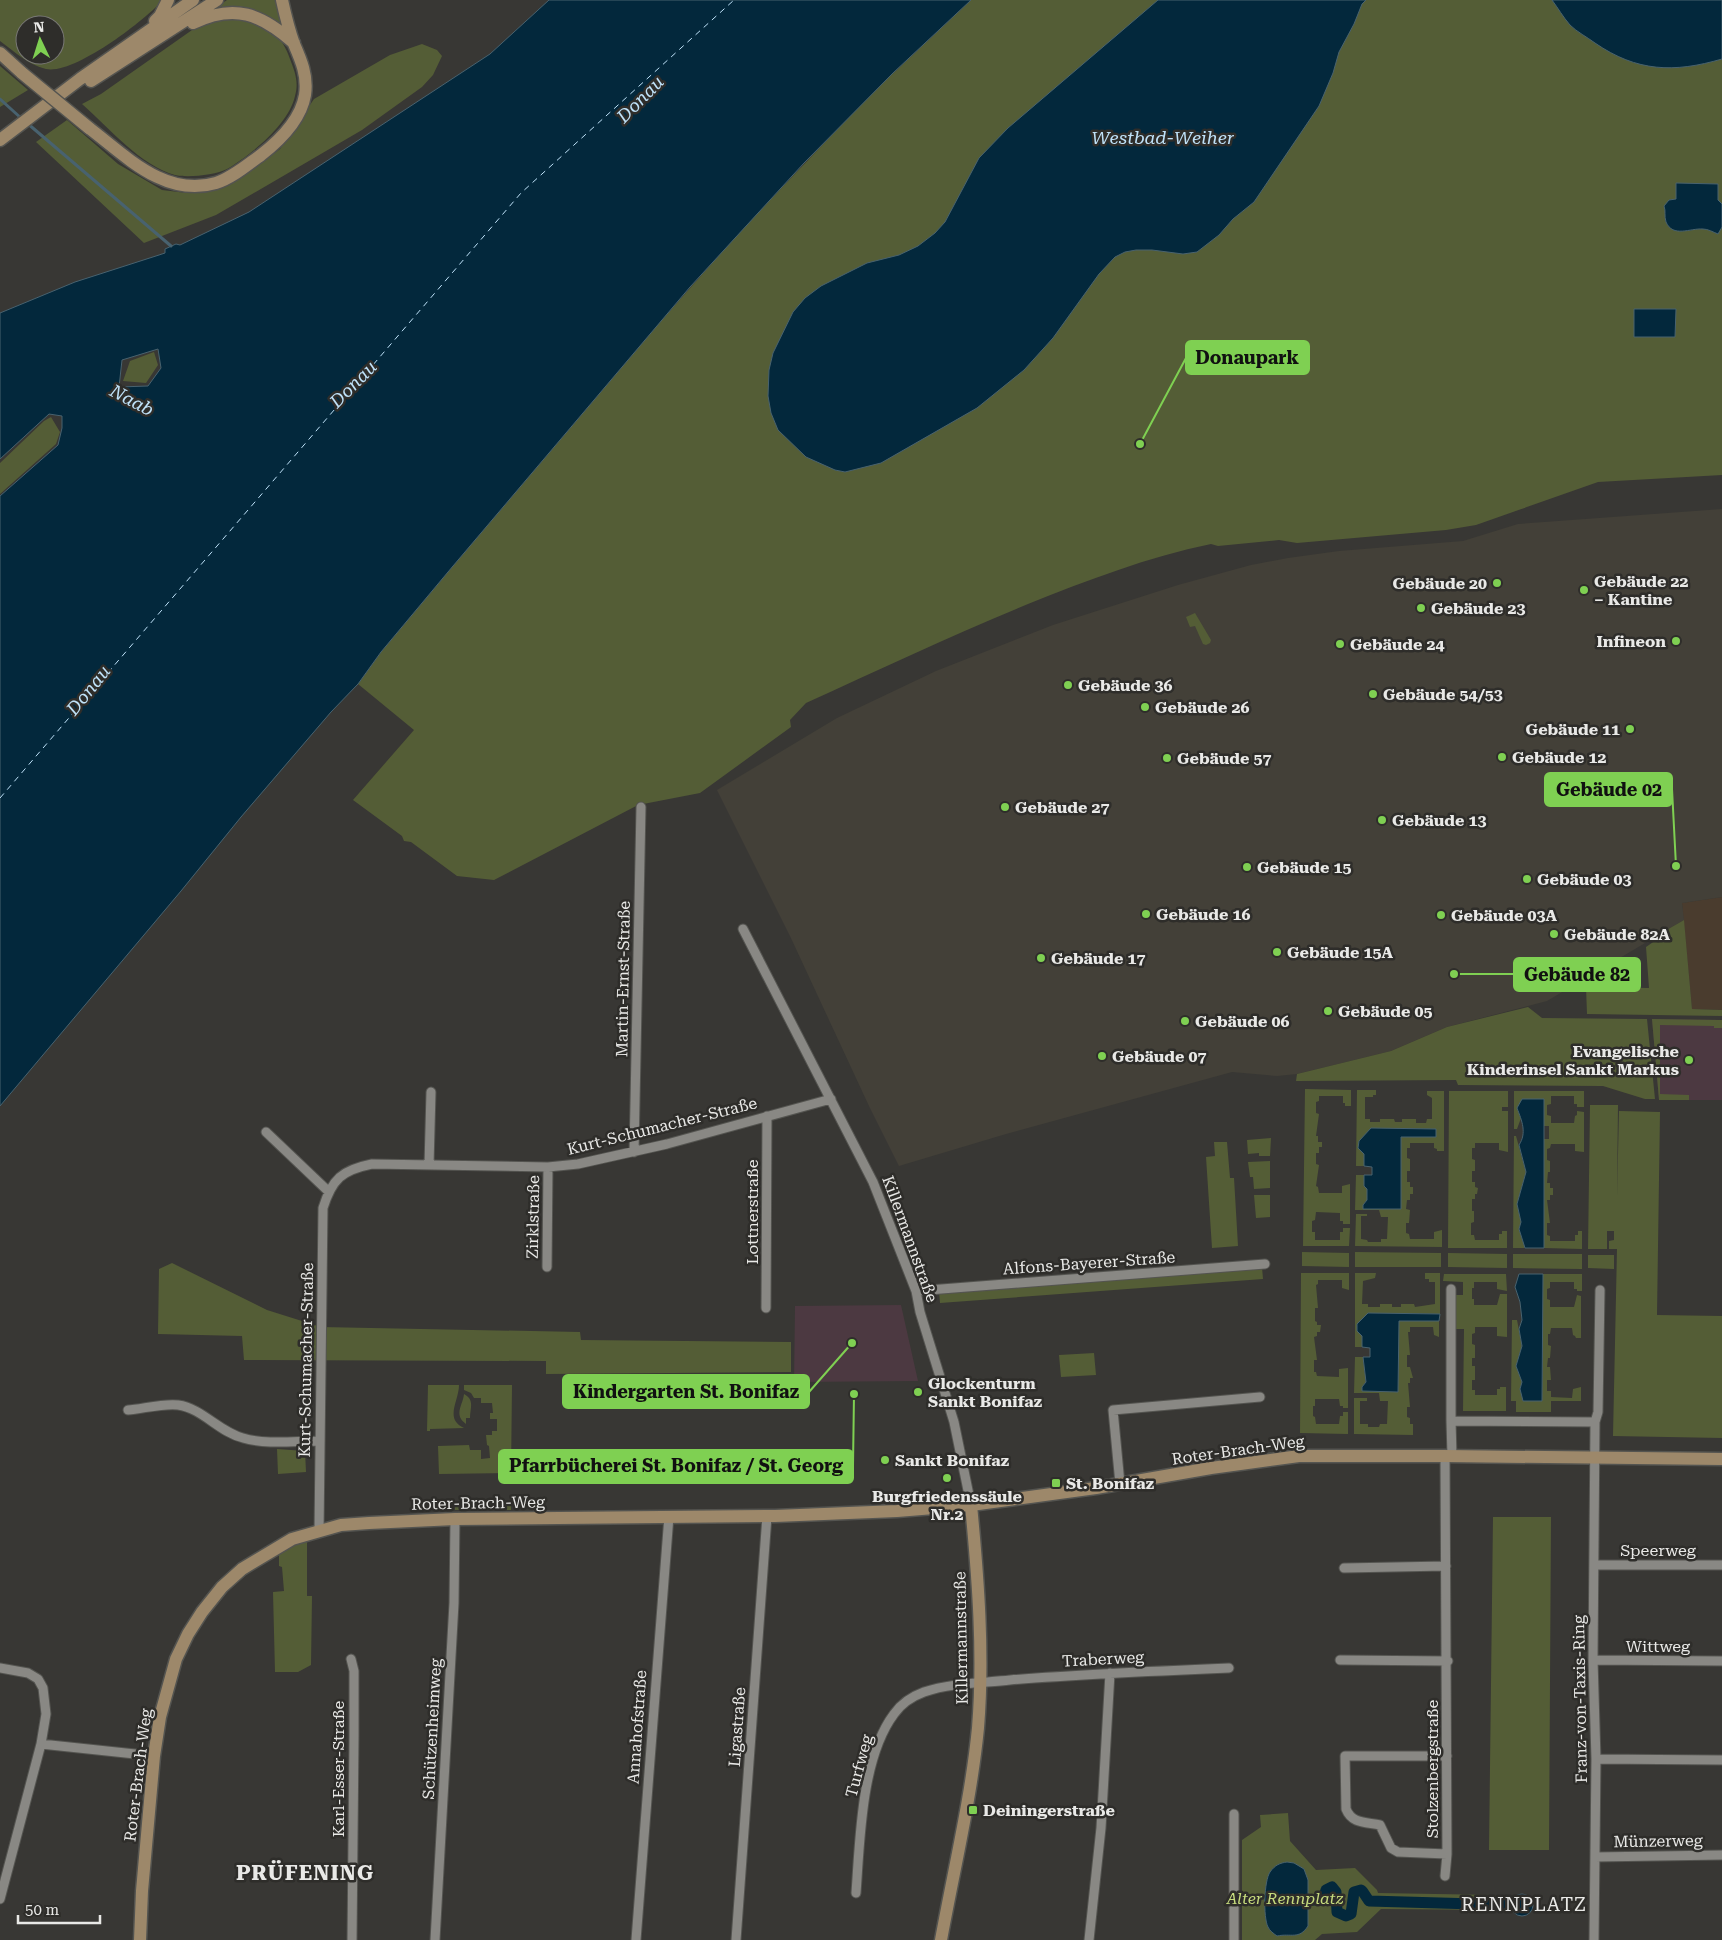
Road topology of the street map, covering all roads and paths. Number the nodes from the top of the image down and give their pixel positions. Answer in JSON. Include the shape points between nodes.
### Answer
{"nodes":[{"id":1,"x":168,"y":0,"type":"edge"},
{"id":2,"x":193,"y":0,"type":"edge"},
{"id":3,"x":217,"y":0,"type":"edge"},
{"id":4,"x":282,"y":0,"type":"edge"},
{"id":5,"x":148,"y":30,"type":"junction"},
{"id":6,"x":294,"y":44,"type":"junction"},
{"id":7,"x":142,"y":50,"type":"junction"},
{"id":8,"x":0,"y":54,"type":"edge"},
{"id":9,"x":35,"y":115,"type":"junction"},
{"id":10,"x":0,"y":140,"type":"edge"},
{"id":11,"x":641,"y":807,"type":"dead end"},
{"id":12,"x":743,"y":929,"type":"dead end"},
{"id":13,"x":431,"y":1092,"type":"dead end"},
{"id":14,"x":831,"y":1099,"type":"junction"},
{"id":15,"x":767,"y":1116,"type":"junction"},
{"id":16,"x":266,"y":1132,"type":"dead end"},
{"id":17,"x":634,"y":1152,"type":"junction"},
{"id":18,"x":429,"y":1165,"type":"junction"},
{"id":19,"x":548,"y":1167,"type":"junction"},
{"id":20,"x":328,"y":1191,"type":"junction"},
{"id":21,"x":1264,"y":1264,"type":"dead end"},
{"id":22,"x":547,"y":1267,"type":"dead end"},
{"id":23,"x":1451,"y":1289,"type":"dead end"},
{"id":24,"x":1600,"y":1290,"type":"dead end"},
{"id":25,"x":916,"y":1291,"type":"junction"},
{"id":26,"x":766,"y":1308,"type":"dead end"},
{"id":27,"x":1260,"y":1397,"type":"dead end"},
{"id":28,"x":128,"y":1410,"type":"dead end"},
{"id":29,"x":1451,"y":1421,"type":"junction"},
{"id":30,"x":1595,"y":1422,"type":"junction"},
{"id":31,"x":320,"y":1441,"type":"junction"},
{"id":32,"x":1448,"y":1456,"type":"junction"},
{"id":33,"x":1594,"y":1457,"type":"junction"},
{"id":34,"x":1722,"y":1459,"type":"edge"},
{"id":35,"x":1120,"y":1484,"type":"junction"},
{"id":36,"x":971,"y":1505,"type":"junction"},
{"id":37,"x":669,"y":1516,"type":"junction"},
{"id":38,"x":768,"y":1516,"type":"junction"},
{"id":39,"x":455,"y":1519,"type":"junction"},
{"id":40,"x":319,"y":1531,"type":"junction"},
{"id":41,"x":1594,"y":1565,"type":"junction"},
{"id":42,"x":1722,"y":1565,"type":"edge"},
{"id":43,"x":1446,"y":1566,"type":"junction"},
{"id":44,"x":1344,"y":1568,"type":"dead end"},
{"id":45,"x":351,"y":1659,"type":"dead end"},
{"id":46,"x":1340,"y":1660,"type":"dead end"},
{"id":47,"x":1593,"y":1660,"type":"junction"},
{"id":48,"x":1448,"y":1661,"type":"junction"},
{"id":49,"x":1722,"y":1661,"type":"edge"},
{"id":50,"x":0,"y":1668,"type":"edge"},
{"id":51,"x":1229,"y":1668,"type":"dead end"},
{"id":52,"x":1110,"y":1673,"type":"junction"},
{"id":53,"x":979,"y":1683,"type":"junction"},
{"id":54,"x":41,"y":1744,"type":"junction"},
{"id":55,"x":154,"y":1756,"type":"junction"},
{"id":56,"x":1446,"y":1756,"type":"junction"},
{"id":57,"x":1596,"y":1759,"type":"junction"},
{"id":58,"x":1722,"y":1760,"type":"edge"},
{"id":59,"x":1234,"y":1814,"type":"dead end"},
{"id":60,"x":1447,"y":1854,"type":"junction"},
{"id":61,"x":1722,"y":1855,"type":"edge"},
{"id":62,"x":1595,"y":1857,"type":"junction"},
{"id":63,"x":1445,"y":1876,"type":"dead end"},
{"id":64,"x":856,"y":1893,"type":"dead end"},
{"id":65,"x":0,"y":1899,"type":"edge"},
{"id":66,"x":140,"y":1940,"type":"edge"},
{"id":67,"x":352,"y":1940,"type":"edge"},
{"id":68,"x":435,"y":1940,"type":"edge"},
{"id":69,"x":636,"y":1940,"type":"edge"},
{"id":70,"x":736,"y":1940,"type":"edge"},
{"id":71,"x":941,"y":1940,"type":"edge"},
{"id":72,"x":1089,"y":1940,"type":"edge"},
{"id":73,"x":1234,"y":1940,"type":"edge"},
{"id":74,"x":1594,"y":1940,"type":"edge"}],
"edges":[{"from":1,"to":5,"type":"street"},
{"from":2,"to":5,"type":"street"},
{"from":3,"to":7,"type":"street"},
{"from":4,"to":6,"type":"street"},
{"from":5,"to":9,"type":"street"},
{"from":6,"to":7,"type":"street","via":[[279,30],[254,16],[226,13],[203,18]]},
{"from":6,"to":8,"type":"street","bridge":true,"via":[[304,70],[305,96],[297,116],[265,152],[233,175],[216,183],[195,186],[175,184],[148,174]]},
{"from":7,"to":9,"type":"street"},
{"from":9,"to":10,"type":"street"},
{"from":11,"to":17,"type":"street","name":"Martin-Ernst-Straße"},
{"from":12,"to":14,"type":"street","name":"Killermannstraße"},
{"from":13,"to":18,"type":"street"},
{"from":14,"to":15,"type":"street","name":"Kurt-Schumacher-Straße"},
{"from":14,"to":25,"type":"street","name":"Killermannstraße","via":[[873,1182]]},
{"from":15,"to":17,"type":"street","name":"Kurt-Schumacher-Straße"},
{"from":15,"to":26,"type":"street","name":"Lottnerstraße"},
{"from":16,"to":20,"type":"street"},
{"from":17,"to":19,"type":"street","name":"Kurt-Schumacher-Straße"},
{"from":18,"to":19,"type":"street","name":"Kurt-Schumacher-Straße"},
{"from":18,"to":20,"type":"street","name":"Kurt-Schumacher-Straße","via":[[372,1164],[358,1167],[345,1172]]},
{"from":19,"to":22,"type":"street","name":"Zirklstraße"},
{"from":20,"to":31,"type":"street","name":"Kurt-Schumacher-Straße","via":[[323,1208]]},
{"from":21,"to":25,"type":"street","name":"Alfons-Bayerer-Straße"},
{"from":23,"to":29,"type":"street"},
{"from":24,"to":30,"type":"street","via":[[1598,1412]]},
{"from":25,"to":36,"type":"street","name":"Killermannstraße","via":[[954,1422]]},
{"from":27,"to":35,"type":"street","via":[[1113,1410]]},
{"from":28,"to":31,"type":"street","via":[[178,1405],[242,1438]]},
{"from":29,"to":30,"type":"street"},
{"from":29,"to":32,"type":"street"},
{"from":30,"to":33,"type":"street"},
{"from":31,"to":40,"type":"street","name":"Kurt-Schumacher-Straße"},
{"from":32,"to":33,"type":"street","name":"Roter-Brach-Weg"},
{"from":32,"to":35,"type":"street","name":"Roter-Brach-Weg","via":[[1290,1457]]},
{"from":32,"to":43,"type":"street","name":"Stolzenbergstraße"},
{"from":33,"to":34,"type":"street","name":"Roter-Brach-Weg"},
{"from":33,"to":41,"type":"street","name":"Franz-von-Taxis-Ring"},
{"from":35,"to":36,"type":"street","name":"Roter-Brach-Weg"},
{"from":36,"to":38,"type":"street","name":"Roter-Brach-Weg"},
{"from":36,"to":53,"type":"street","name":"Killermannstraße","via":[[980,1625]]},
{"from":37,"to":38,"type":"street","name":"Roter-Brach-Weg"},
{"from":37,"to":39,"type":"street","name":"Roter-Brach-Weg"},
{"from":37,"to":69,"type":"street","name":"Annahofstraße"},
{"from":38,"to":70,"type":"street","name":"Ligastraße"},
{"from":39,"to":40,"type":"street","name":"Roter-Brach-Weg","via":[[341,1525]]},
{"from":39,"to":68,"type":"street","name":"Schützenheimweg","via":[[454,1603]]},
{"from":40,"to":55,"type":"street","name":"Roter-Brach-Weg","via":[[292,1539],[242,1569],[202,1612],[176,1659],[160,1716]]},
{"from":41,"to":42,"type":"street","name":"Speerweg"},
{"from":41,"to":47,"type":"street","name":"Franz-von-Taxis-Ring"},
{"from":43,"to":44,"type":"street"},
{"from":43,"to":48,"type":"street","name":"Stolzenbergstraße"},
{"from":45,"to":67,"type":"street","name":"Karl-Esser-Straße","via":[[354,1671]]},
{"from":46,"to":48,"type":"street"},
{"from":47,"to":49,"type":"street","name":"Wittweg"},
{"from":47,"to":57,"type":"street","name":"Franz-von-Taxis-Ring"},
{"from":48,"to":56,"type":"street","name":"Stolzenbergstraße"},
{"from":50,"to":54,"type":"street","via":[[28,1673],[38,1679],[43,1688],[46,1714]]},
{"from":51,"to":52,"type":"street","name":"Traberweg"},
{"from":52,"to":53,"type":"street","name":"Traberweg"},
{"from":52,"to":72,"type":"street","via":[[1101,1828]]},
{"from":53,"to":64,"type":"street","name":"Turfweg","via":[[923,1692],[907,1700],[894,1713],[869,1774],[860,1833]]},
{"from":53,"to":71,"type":"street","name":"Killermannstraße","via":[[978,1726],[970,1786]]},
{"from":54,"to":55,"type":"street"},
{"from":54,"to":65,"type":"street"},
{"from":55,"to":66,"type":"street","name":"Roter-Brach-Weg"},
{"from":56,"to":60,"type":"street","name":"Stolzenbergstraße"},
{"from":56,"to":60,"type":"street","via":[[1346,1756],[1346,1808],[1354,1820],[1380,1825],[1391,1848],[1398,1852]]},
{"from":57,"to":58,"type":"street"},
{"from":57,"to":62,"type":"street","name":"Franz-von-Taxis-Ring"},
{"from":59,"to":73,"type":"street"},
{"from":60,"to":63,"type":"street","name":"Stolzenbergstraße"},
{"from":61,"to":62,"type":"street","name":"Münzerweg"},
{"from":62,"to":74,"type":"street","name":"Franz-von-Taxis-Ring"}]}
